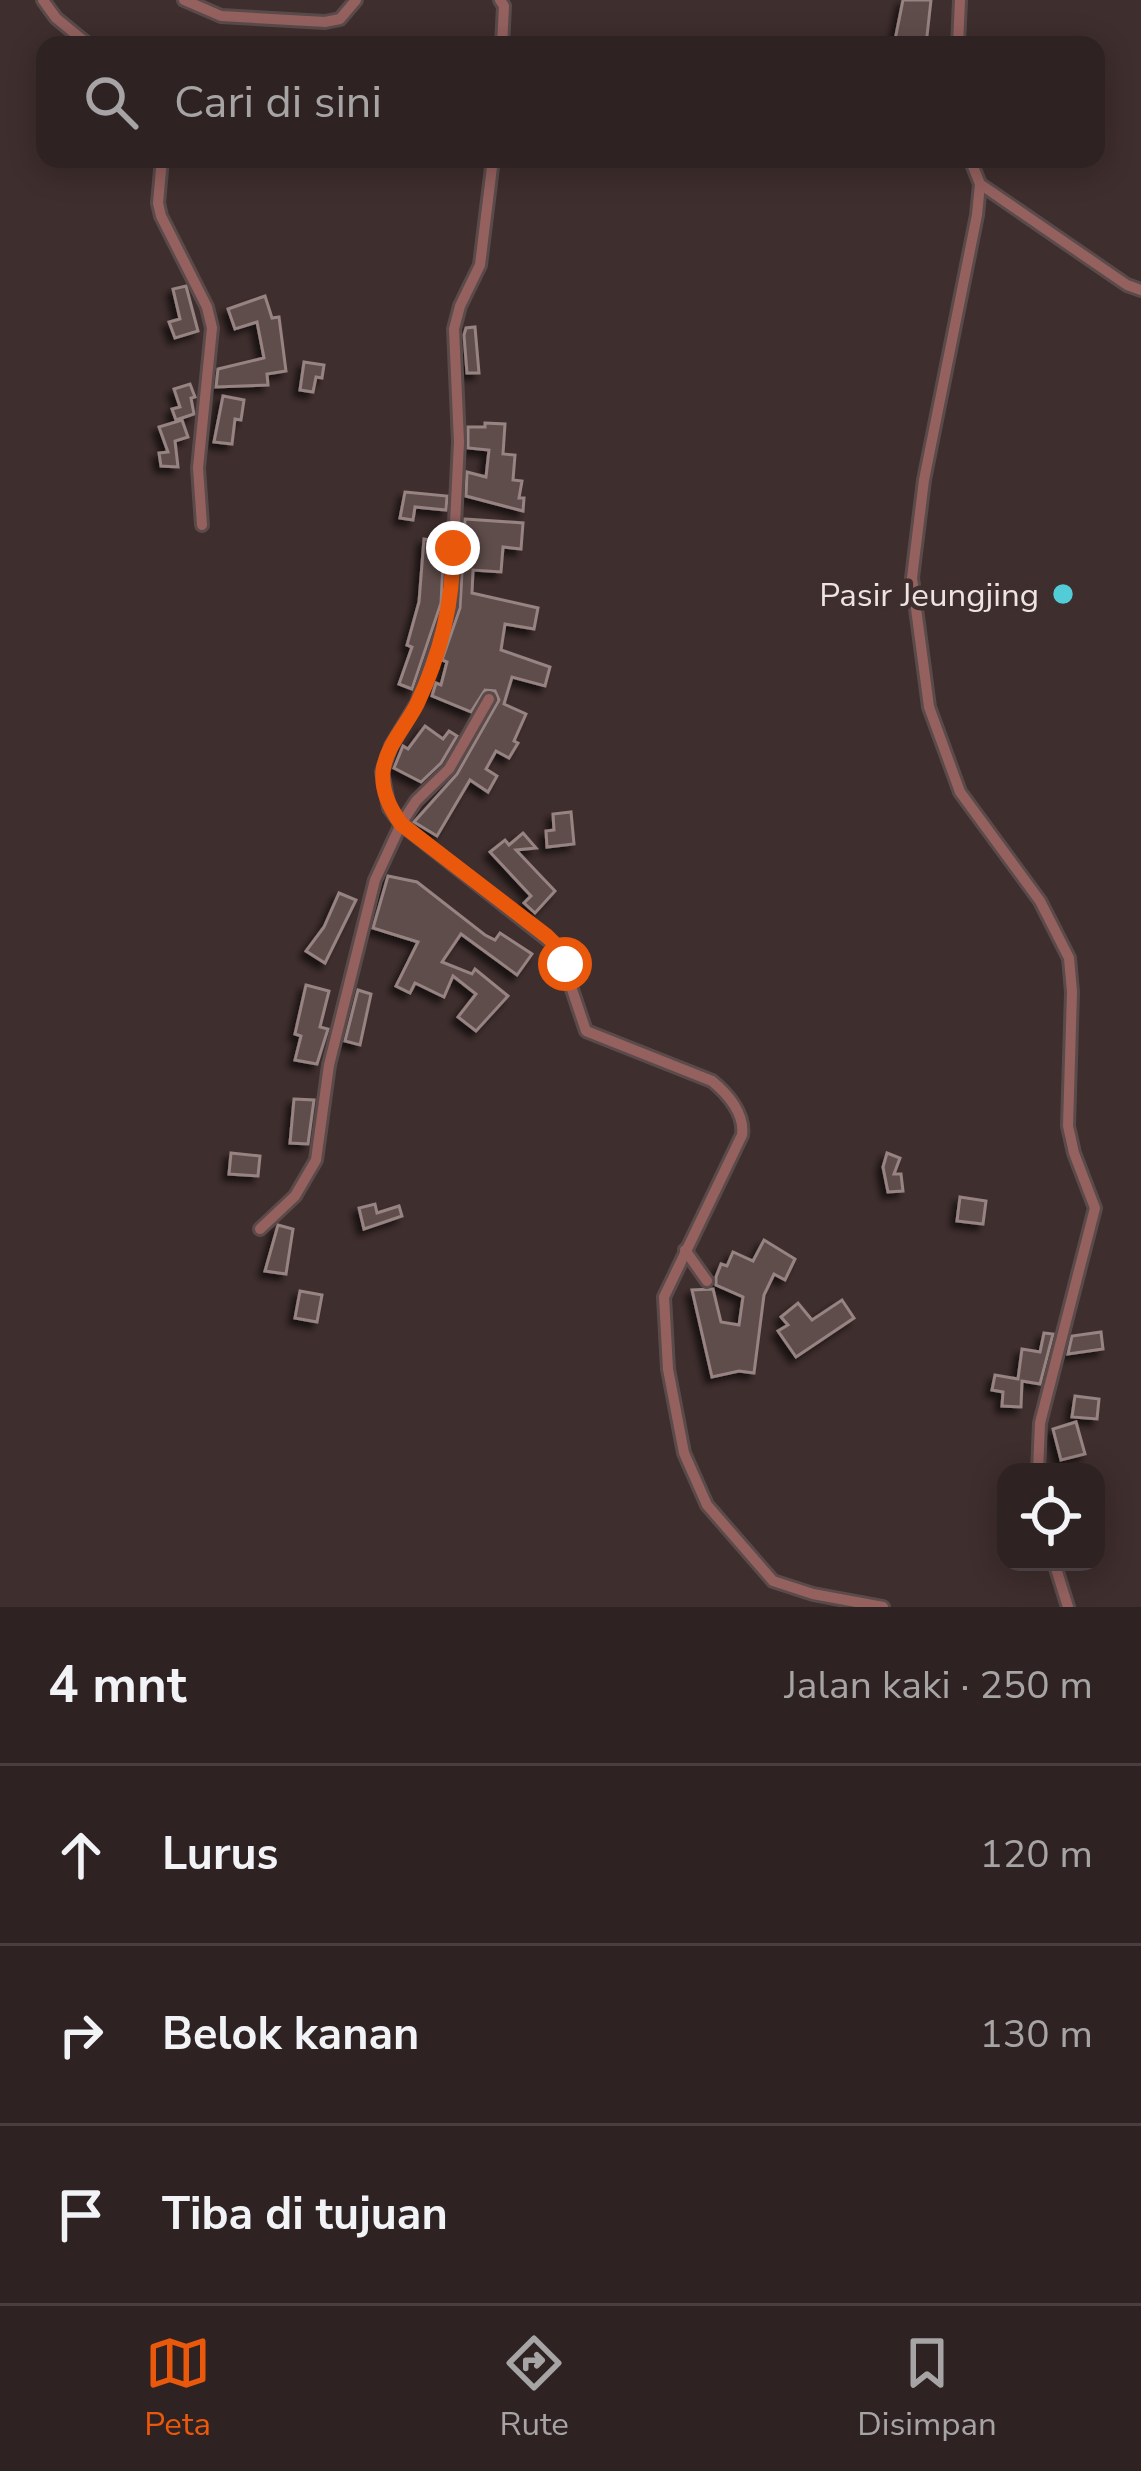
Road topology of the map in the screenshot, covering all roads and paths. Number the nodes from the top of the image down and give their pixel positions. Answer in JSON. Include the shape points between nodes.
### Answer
{"nodes":[{"id":1,"x":43,"y":0,"type":"edge"},
{"id":2,"x":184,"y":0,"type":"edge"},
{"id":3,"x":356,"y":0,"type":"edge"},
{"id":4,"x":500,"y":0,"type":"edge"},
{"id":5,"x":960,"y":0,"type":"edge"},
{"id":6,"x":78,"y":36,"type":"edge"},
{"id":7,"x":502,"y":36,"type":"edge"},
{"id":8,"x":958,"y":36,"type":"edge"},
{"id":9,"x":161,"y":168,"type":"edge"},
{"id":10,"x":492,"y":168,"type":"edge"},
{"id":11,"x":974,"y":168,"type":"edge"},
{"id":12,"x":980,"y":184,"type":"junction"},
{"id":13,"x":1141,"y":290,"type":"edge"},
{"id":14,"x":202,"y":525,"type":"dead end"},
{"id":15,"x":489,"y":699,"type":"dead end"},
{"id":16,"x":401,"y":824,"type":"junction"},
{"id":17,"x":260,"y":1229,"type":"dead end"},
{"id":18,"x":685,"y":1250,"type":"junction"},
{"id":19,"x":707,"y":1281,"type":"dead end"},
{"id":20,"x":1038,"y":1463,"type":"edge"},
{"id":21,"x":1057,"y":1571,"type":"edge"},
{"id":22,"x":884,"y":1607,"type":"edge"},
{"id":23,"x":1068,"y":1607,"type":"edge"}],
"edges":[{"from":1,"to":6,"type":"street"},
{"from":2,"to":3,"type":"street","via":[[221,16],[325,22],[340,19]]},
{"from":4,"to":7,"type":"street"},
{"from":5,"to":8,"type":"street"},
{"from":9,"to":14,"type":"street","via":[[161,216],[212,328],[198,468]]},
{"from":10,"to":16,"type":"street","via":[[480,265],[454,329],[460,428],[451,605],[382,772]]},
{"from":11,"to":12,"type":"street"},
{"from":12,"to":13,"type":"street"},
{"from":12,"to":20,"type":"street","via":[[912,578],[929,707],[960,792],[1040,901],[1069,958],[1069,1126],[1095,1208],[1040,1423]]},
{"from":15,"to":16,"type":"street","via":[[449,769]]},
{"from":16,"to":17,"type":"street","via":[[375,880],[329,1065],[316,1160],[296,1196]]},
{"from":16,"to":18,"type":"street","via":[[558,947],[586,1031],[725,1091],[742,1136]]},
{"from":18,"to":19,"type":"street"},
{"from":18,"to":22,"type":"street","via":[[662,1318],[685,1453],[707,1505],[773,1581]]},
{"from":21,"to":23,"type":"street"}]}
